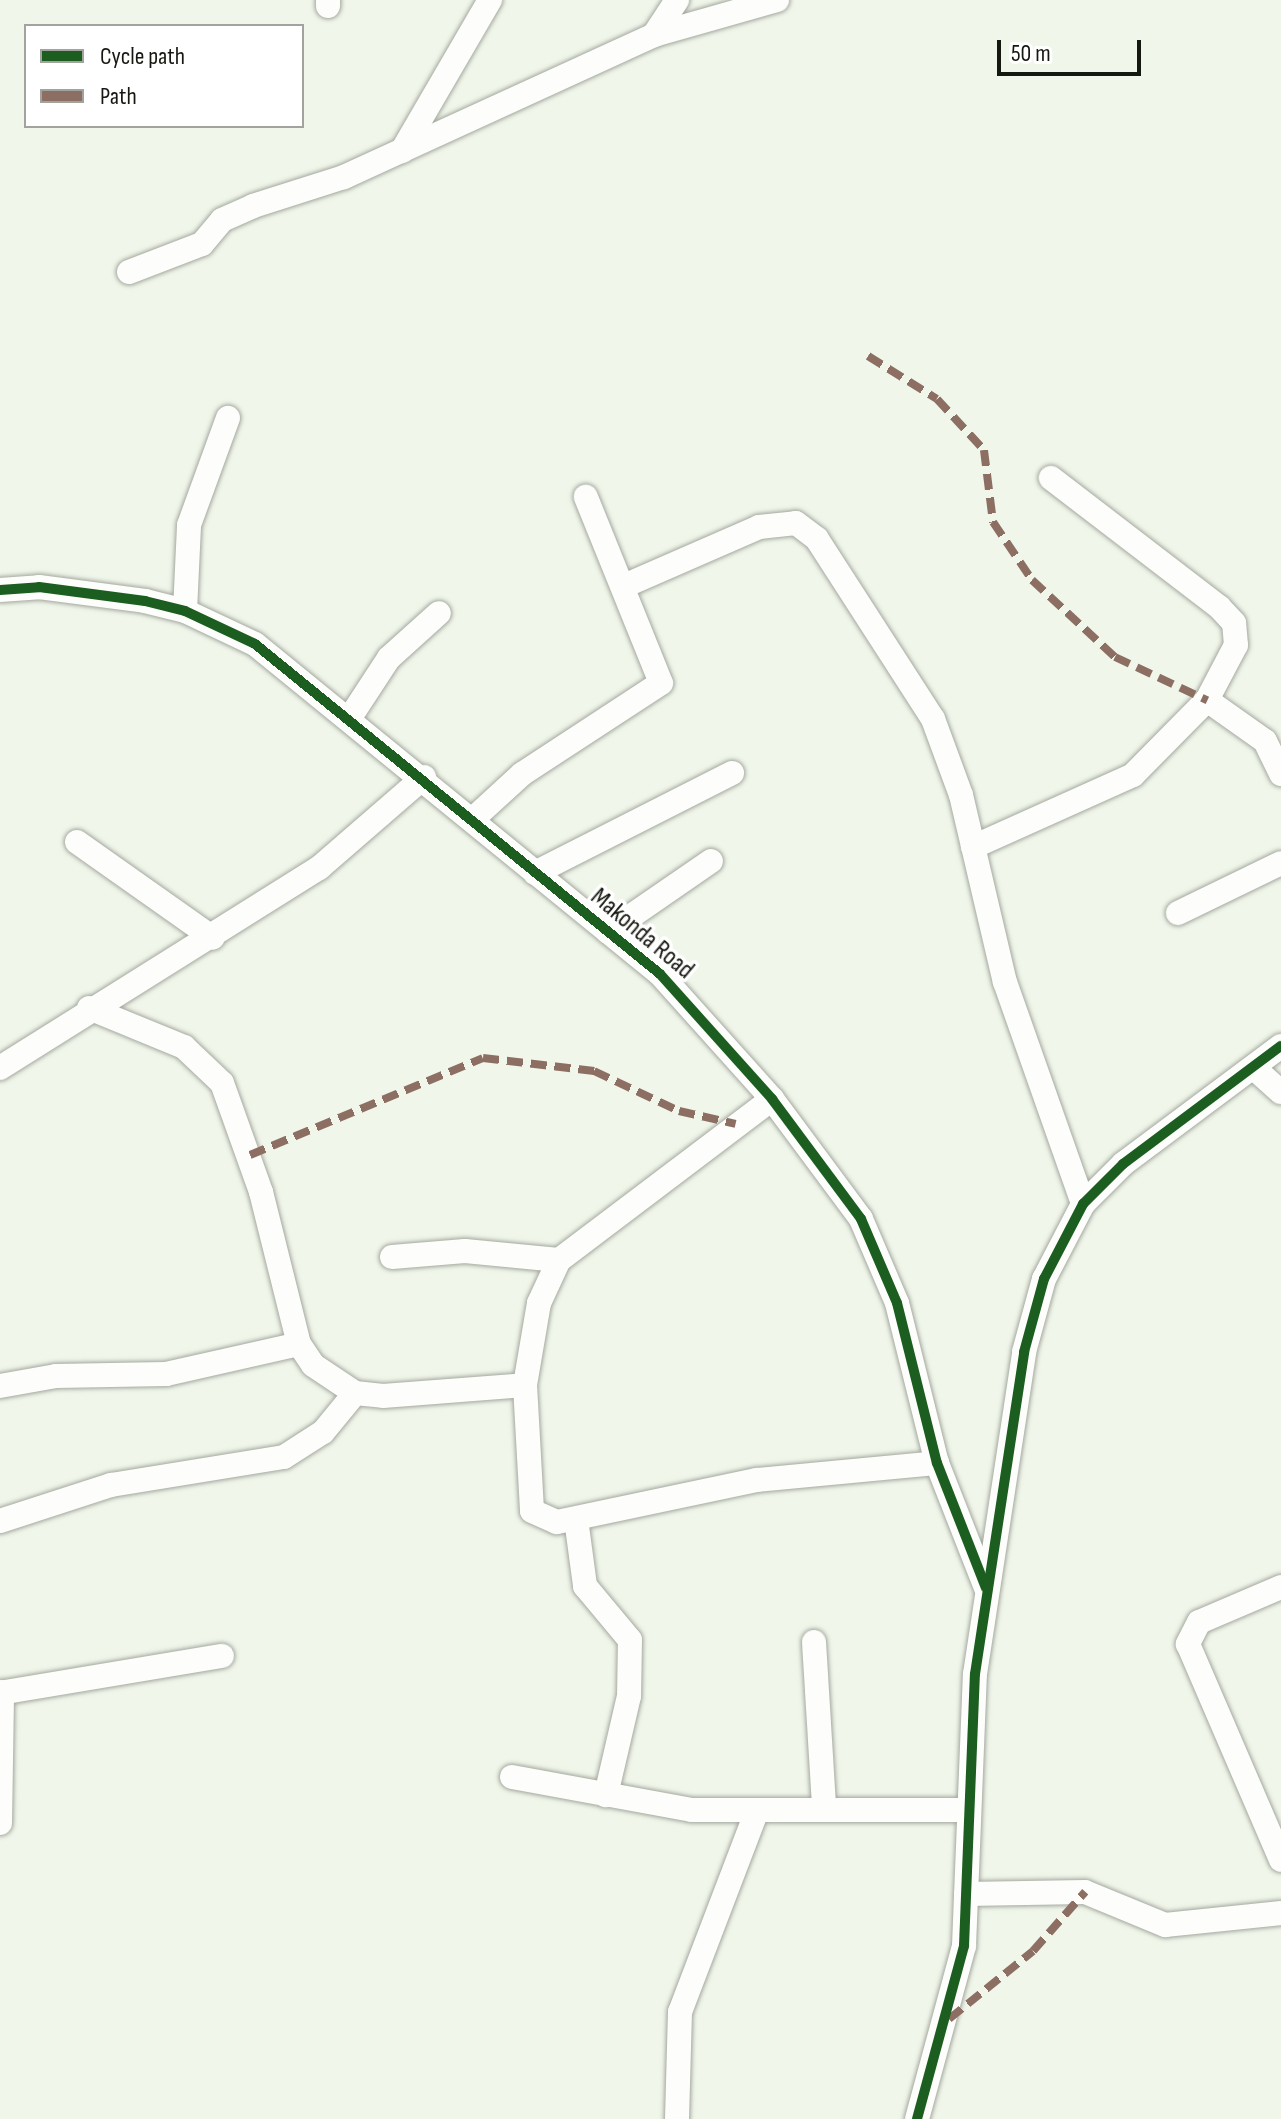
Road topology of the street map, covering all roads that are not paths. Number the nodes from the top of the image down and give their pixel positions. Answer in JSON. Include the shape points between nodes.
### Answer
{"nodes":[{"id":1,"x":490,"y":0,"type":"edge"},
{"id":2,"x":677,"y":0,"type":"edge"},
{"id":3,"x":777,"y":0,"type":"edge"},
{"id":4,"x":654,"y":35,"type":"junction"},
{"id":5,"x":402,"y":151,"type":"junction"},
{"id":6,"x":129,"y":272,"type":"dead end"},
{"id":7,"x":228,"y":418,"type":"dead end"},
{"id":8,"x":1051,"y":478,"type":"dead end"},
{"id":9,"x":586,"y":497,"type":"dead end"},
{"id":10,"x":624,"y":586,"type":"junction"},
{"id":11,"x":0,"y":590,"type":"edge"},
{"id":12,"x":185,"y":611,"type":"junction"},
{"id":13,"x":439,"y":613,"type":"dead end"},
{"id":14,"x":1207,"y":700,"type":"junction"},
{"id":15,"x":351,"y":716,"type":"junction"},
{"id":16,"x":732,"y":773,"type":"dead end"},
{"id":17,"x":1281,"y":774,"type":"edge"},
{"id":18,"x":424,"y":777,"type":"junction"},
{"id":19,"x":474,"y":818,"type":"junction"},
{"id":20,"x":77,"y":842,"type":"dead end"},
{"id":21,"x":973,"y":847,"type":"junction"},
{"id":22,"x":711,"y":861,"type":"dead end"},
{"id":23,"x":1281,"y":863,"type":"edge"},
{"id":24,"x":535,"y":873,"type":"junction"},
{"id":25,"x":1178,"y":913,"type":"dead end"},
{"id":26,"x":608,"y":932,"type":"junction"},
{"id":27,"x":213,"y":938,"type":"junction"},
{"id":28,"x":89,"y":1008,"type":"junction"},
{"id":29,"x":1281,"y":1046,"type":"edge"},
{"id":30,"x":0,"y":1068,"type":"edge"},
{"id":31,"x":1254,"y":1068,"type":"junction"},
{"id":32,"x":1281,"y":1092,"type":"edge"},
{"id":33,"x":772,"y":1099,"type":"junction"},
{"id":34,"x":1083,"y":1204,"type":"junction"},
{"id":35,"x":392,"y":1257,"type":"dead end"},
{"id":36,"x":559,"y":1260,"type":"junction"},
{"id":37,"x":299,"y":1344,"type":"junction"},
{"id":38,"x":525,"y":1385,"type":"junction"},
{"id":39,"x":0,"y":1386,"type":"edge"},
{"id":40,"x":355,"y":1393,"type":"junction"},
{"id":41,"x":937,"y":1463,"type":"junction"},
{"id":42,"x":576,"y":1519,"type":"junction"},
{"id":43,"x":0,"y":1521,"type":"edge"},
{"id":44,"x":1281,"y":1587,"type":"edge"},
{"id":45,"x":986,"y":1588,"type":"junction"},
{"id":46,"x":814,"y":1642,"type":"dead end"},
{"id":47,"x":222,"y":1656,"type":"dead end"},
{"id":48,"x":1,"y":1692,"type":"edge"},
{"id":49,"x":512,"y":1777,"type":"dead end"},
{"id":50,"x":606,"y":1795,"type":"junction"},
{"id":51,"x":824,"y":1807,"type":"junction"},
{"id":52,"x":757,"y":1810,"type":"junction"},
{"id":53,"x":964,"y":1810,"type":"junction"},
{"id":54,"x":0,"y":1823,"type":"edge"},
{"id":55,"x":1281,"y":1860,"type":"edge"},
{"id":56,"x":966,"y":1894,"type":"junction"},
{"id":57,"x":1281,"y":1913,"type":"edge"},
{"id":58,"x":677,"y":2119,"type":"edge"},
{"id":59,"x":917,"y":2119,"type":"edge"}],
"edges":[{"from":1,"to":5,"type":"street"},
{"from":2,"to":4,"type":"street"},
{"from":3,"to":4,"type":"street"},
{"from":4,"to":5,"type":"street"},
{"from":5,"to":6,"type":"street","via":[[222,220],[202,244]]},
{"from":7,"to":12,"type":"street","via":[[189,525]]},
{"from":8,"to":14,"type":"street","via":[[1234,623],[1236,645]]},
{"from":9,"to":10,"type":"street"},
{"from":10,"to":19,"type":"street","via":[[656,659],[658,688],[585,729]]},
{"from":10,"to":21,"type":"street","via":[[759,527],[796,523],[806,529],[922,696]]},
{"from":11,"to":12,"type":"street","name":"Makonda Road","via":[[39,587]]},
{"from":12,"to":15,"type":"street","name":"Makonda Road","via":[[255,644]]},
{"from":13,"to":15,"type":"street","via":[[389,658]]},
{"from":14,"to":17,"type":"street","via":[[1265,741]]},
{"from":14,"to":21,"type":"street","via":[[1133,775]]},
{"from":15,"to":18,"type":"street","name":"Makonda Road"},
{"from":16,"to":24,"type":"street"},
{"from":18,"to":19,"type":"street","name":"Makonda Road"},
{"from":18,"to":27,"type":"street","via":[[319,868]]},
{"from":19,"to":24,"type":"street","name":"Makonda Road"},
{"from":20,"to":27,"type":"street"},
{"from":21,"to":34,"type":"street","via":[[1005,982]]},
{"from":22,"to":26,"type":"street"},
{"from":23,"to":25,"type":"street"},
{"from":24,"to":26,"type":"street","name":"Makonda Road"},
{"from":26,"to":33,"type":"street","name":"Makonda Road","via":[[660,974]]},
{"from":27,"to":28,"type":"street"},
{"from":28,"to":30,"type":"street"},
{"from":28,"to":37,"type":"street","via":[[184,1047],[222,1083],[250,1155]]},
{"from":29,"to":31,"type":"street"},
{"from":31,"to":32,"type":"street"},
{"from":31,"to":34,"type":"street","via":[[1123,1164]]},
{"from":33,"to":36,"type":"street"},
{"from":33,"to":41,"type":"street","name":"Makonda Road","via":[[838,1183],[876,1249],[920,1378]]},
{"from":34,"to":45,"type":"street","via":[[1029,1325]]},
{"from":35,"to":36,"type":"street","via":[[465,1251]]},
{"from":36,"to":38,"type":"street","via":[[539,1303]]},
{"from":37,"to":39,"type":"street","via":[[166,1374],[56,1376]]},
{"from":37,"to":40,"type":"street","via":[[313,1365]]},
{"from":38,"to":40,"type":"street","via":[[411,1397]]},
{"from":38,"to":42,"type":"street","via":[[532,1511],[547,1522]]},
{"from":40,"to":43,"type":"street","via":[[323,1432],[284,1457],[111,1485]]},
{"from":41,"to":42,"type":"street","via":[[757,1480]]},
{"from":41,"to":45,"type":"street","name":"Makonda Road"},
{"from":42,"to":50,"type":"street","via":[[585,1586],[630,1640],[629,1696]]},
{"from":44,"to":55,"type":"street","via":[[1199,1622],[1188,1644]]},
{"from":45,"to":53,"type":"street"},
{"from":46,"to":51,"type":"street"},
{"from":47,"to":48,"type":"street"},
{"from":48,"to":54,"type":"street"},
{"from":49,"to":50,"type":"street"},
{"from":50,"to":52,"type":"street","via":[[692,1810]]},
{"from":51,"to":52,"type":"street"},
{"from":51,"to":53,"type":"street"},
{"from":52,"to":58,"type":"street","via":[[680,2012]]},
{"from":53,"to":56,"type":"street"},
{"from":56,"to":57,"type":"street","via":[[1085,1892],[1165,1925]]},
{"from":56,"to":59,"type":"street","via":[[958,1983]]}]}
